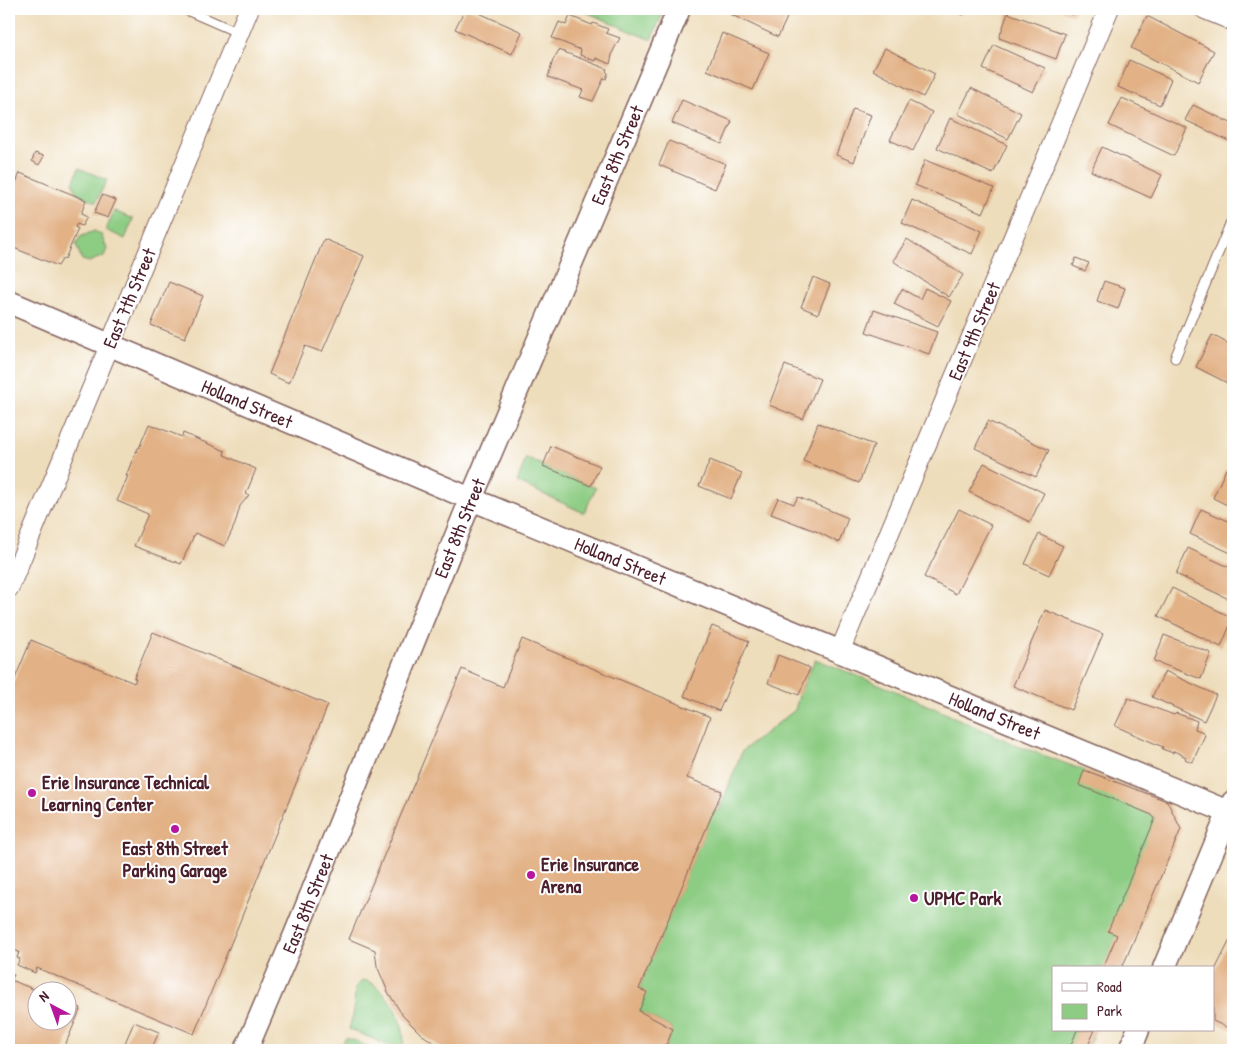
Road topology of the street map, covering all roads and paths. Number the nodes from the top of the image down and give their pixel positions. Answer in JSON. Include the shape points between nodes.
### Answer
{"nodes":[{"id":1,"x":184,"y":9,"type":"edge"},
{"id":2,"x":249,"y":9,"type":"edge"},
{"id":3,"x":679,"y":9,"type":"edge"},
{"id":4,"x":1109,"y":9,"type":"edge"},
{"id":5,"x":1204,"y":9,"type":"edge"},
{"id":6,"x":1233,"y":22,"type":"edge"},
{"id":7,"x":239,"y":33,"type":"junction"},
{"id":8,"x":1233,"y":216,"type":"edge"},
{"id":9,"x":9,"y":302,"type":"edge"},
{"id":10,"x":109,"y":345,"type":"junction"},
{"id":11,"x":1175,"y":358,"type":"dead end"},
{"id":12,"x":471,"y":499,"type":"junction"},
{"id":13,"x":9,"y":588,"type":"edge"},
{"id":14,"x":840,"y":652,"type":"junction"},
{"id":15,"x":1232,"y":810,"type":"edge"},
{"id":16,"x":1165,"y":966,"type":"edge"},
{"id":17,"x":1137,"y":1032,"type":"edge"},
{"id":18,"x":246,"y":1050,"type":"edge"},
{"id":19,"x":1130,"y":1050,"type":"edge"}],
"edges":[{"from":1,"to":7,"type":"lane"},
{"from":2,"to":7,"type":"street","name":"East 7th Street"},
{"from":3,"to":12,"type":"street","name":"East 8th Street"},
{"from":4,"to":14,"type":"street","name":"East 9th Street"},
{"from":5,"to":6,"type":"street"},
{"from":7,"to":10,"type":"street","name":"East 7th Street"},
{"from":8,"to":11,"type":"lane"},
{"from":9,"to":10,"type":"street","name":"Holland Street"},
{"from":10,"to":12,"type":"street","name":"Holland Street"},
{"from":10,"to":13,"type":"street","name":"East 7th Street"},
{"from":12,"to":14,"type":"street","name":"Holland Street"},
{"from":12,"to":18,"type":"street","name":"East 8th Street"},
{"from":14,"to":15,"type":"street","name":"Holland Street"},
{"from":15,"to":16,"type":"street"},
{"from":17,"to":19,"type":"street"}]}
